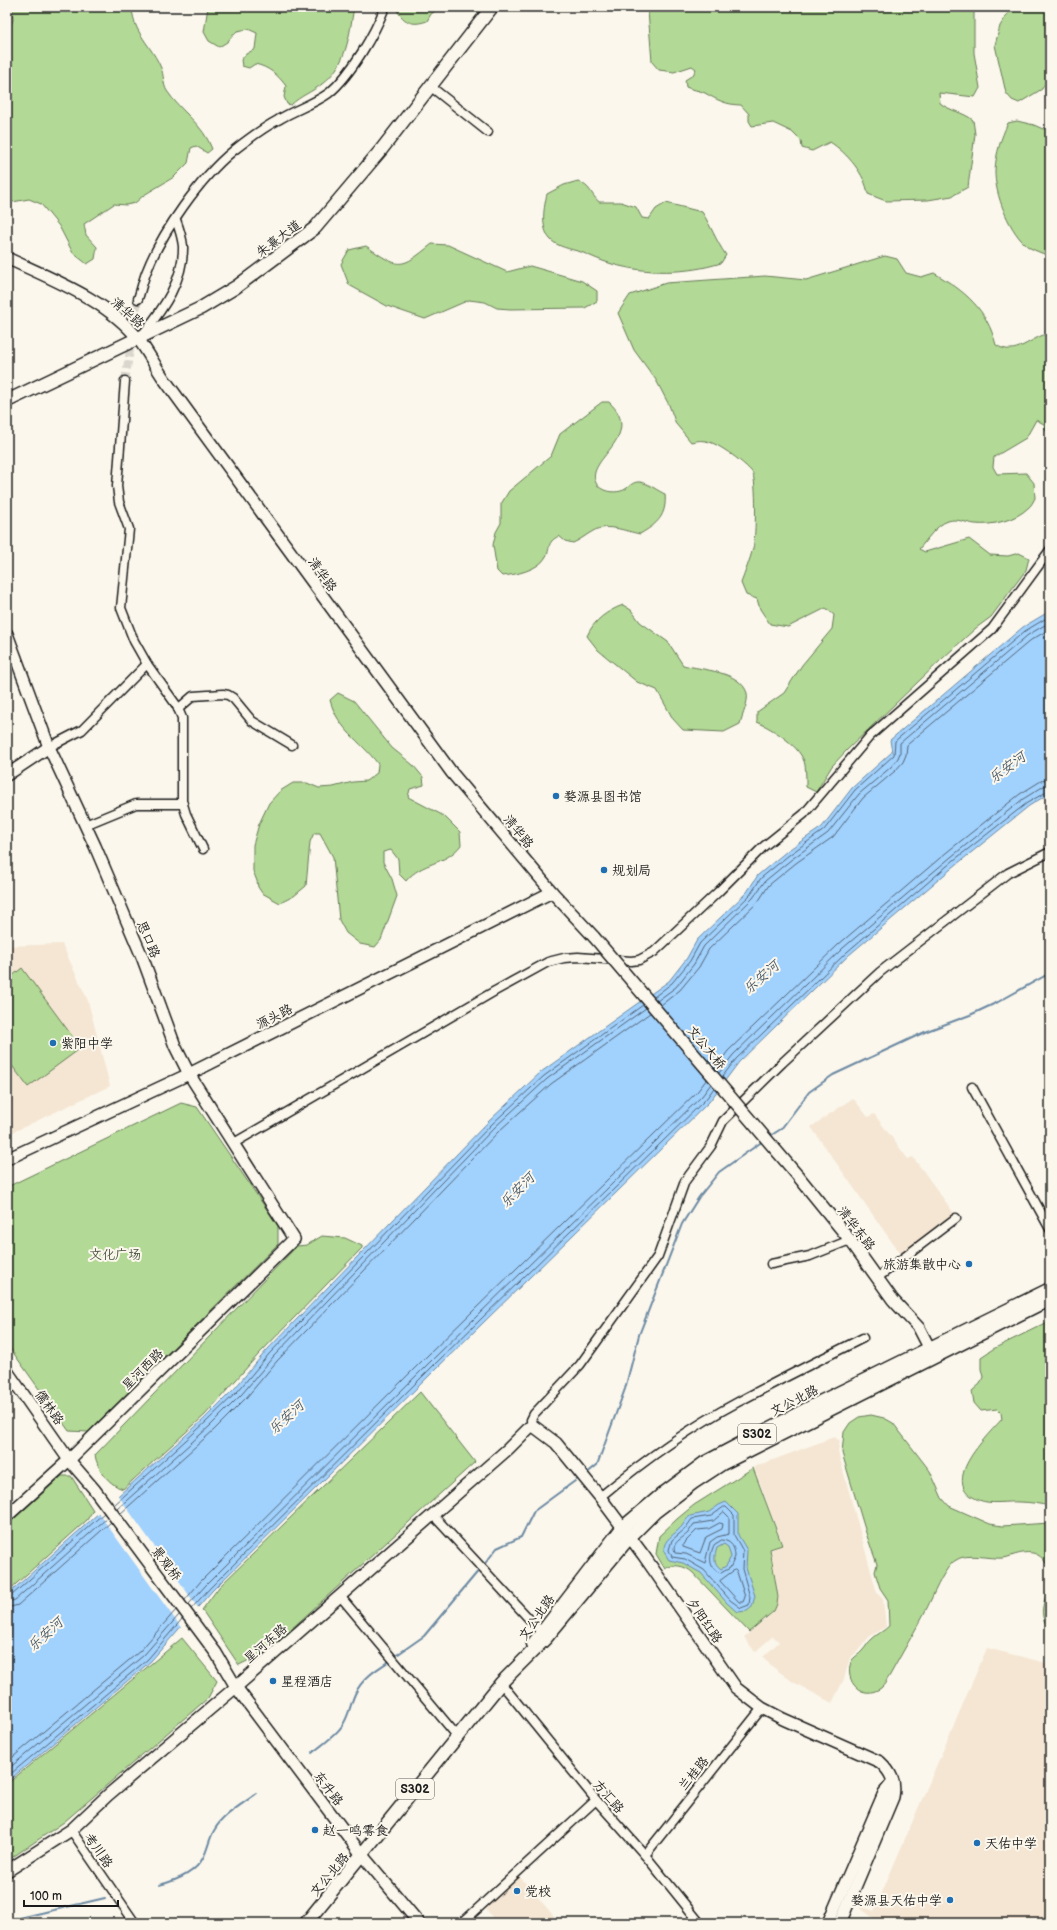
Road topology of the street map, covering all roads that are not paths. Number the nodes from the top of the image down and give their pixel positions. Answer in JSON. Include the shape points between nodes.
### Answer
{"nodes":[{"id":1,"x":385,"y":7,"type":"edge"},
{"id":2,"x":492,"y":7,"type":"edge"},
{"id":3,"x":430,"y":86,"type":"junction"},
{"id":4,"x":488,"y":132,"type":"dead end"},
{"id":5,"x":176,"y":220,"type":"junction"},
{"id":6,"x":7,"y":258,"type":"edge"},
{"id":7,"x":138,"y":299,"type":"tunnel mouth"},
{"id":8,"x":138,"y":339,"type":"junction"},
{"id":9,"x":125,"y":381,"type":"tunnel mouth"},
{"id":10,"x":7,"y":401,"type":"edge"},
{"id":11,"x":1050,"y":550,"type":"edge"},
{"id":12,"x":7,"y":634,"type":"edge"},
{"id":13,"x":147,"y":664,"type":"junction"},
{"id":14,"x":178,"y":709,"type":"junction"},
{"id":15,"x":292,"y":745,"type":"dead end"},
{"id":16,"x":49,"y":747,"type":"junction"},
{"id":17,"x":7,"y":775,"type":"edge"},
{"id":18,"x":183,"y":804,"type":"junction"},
{"id":19,"x":85,"y":825,"type":"junction"},
{"id":20,"x":203,"y":849,"type":"dead end"},
{"id":21,"x":1050,"y":852,"type":"edge"},
{"id":22,"x":552,"y":892,"type":"junction"},
{"id":23,"x":594,"y":937,"type":"joint"},
{"id":24,"x":189,"y":1074,"type":"junction"},
{"id":25,"x":972,"y":1087,"type":"dead end"},
{"id":26,"x":234,"y":1143,"type":"junction"},
{"id":27,"x":7,"y":1159,"type":"edge"},
{"id":28,"x":798,"y":1176,"type":"joint"},
{"id":29,"x":956,"y":1218,"type":"dead end"},
{"id":30,"x":1050,"y":1229,"type":"edge"},
{"id":31,"x":294,"y":1239,"type":"joint"},
{"id":32,"x":850,"y":1240,"type":"junction"},
{"id":33,"x":771,"y":1264,"type":"dead end"},
{"id":34,"x":877,"y":1278,"type":"junction"},
{"id":35,"x":1050,"y":1289,"type":"edge"},
{"id":36,"x":1050,"y":1300,"type":"edge"},
{"id":37,"x":863,"y":1338,"type":"dead end"},
{"id":38,"x":932,"y":1353,"type":"junction"},
{"id":39,"x":7,"y":1371,"type":"edge"},
{"id":40,"x":532,"y":1425,"type":"junction"},
{"id":41,"x":69,"y":1460,"type":"junction"},
{"id":42,"x":600,"y":1497,"type":"junction"},
{"id":43,"x":433,"y":1515,"type":"junction"},
{"id":44,"x":7,"y":1516,"type":"edge"},
{"id":45,"x":626,"y":1533,"type":"junction"},
{"id":46,"x":340,"y":1596,"type":"junction"},
{"id":47,"x":544,"y":1635,"type":"junction"},
{"id":48,"x":501,"y":1683,"type":"junction"},
{"id":49,"x":236,"y":1687,"type":"junction"},
{"id":50,"x":762,"y":1708,"type":"junction"},
{"id":51,"x":458,"y":1737,"type":"junction"},
{"id":52,"x":893,"y":1782,"type":"junction"},
{"id":53,"x":596,"y":1800,"type":"junction"},
{"id":54,"x":71,"y":1830,"type":"junction"},
{"id":55,"x":645,"y":1854,"type":"junction"},
{"id":56,"x":362,"y":1855,"type":"junction"},
{"id":57,"x":7,"y":1871,"type":"edge"},
{"id":58,"x":135,"y":1923,"type":"edge"},
{"id":59,"x":306,"y":1923,"type":"edge"},
{"id":60,"x":419,"y":1923,"type":"edge"},
{"id":61,"x":462,"y":1923,"type":"edge"},
{"id":62,"x":700,"y":1923,"type":"edge"},
{"id":63,"x":828,"y":1923,"type":"edge"},
{"id":64,"x":840,"y":1923,"type":"edge"}],
"edges":[{"from":1,"to":5,"type":"street","via":[[379,23],[338,84],[328,94],[278,120],[235,149],[218,164]]},
{"from":2,"to":3,"type":"main road","name":"朱熹大道"},
{"from":3,"to":4,"type":"street"},
{"from":3,"to":8,"type":"main road","name":"朱熹大道","via":[[381,150],[315,228],[236,287],[201,308]]},
{"from":5,"to":7,"type":"street","via":[[146,272]]},
{"from":5,"to":8,"type":"street","via":[[182,245],[177,277],[164,306]]},
{"from":6,"to":8,"type":"main road","name":"清华路","via":[[82,293],[113,315]]},
{"from":8,"to":10,"type":"main road","name":"朱熹大道"},
{"from":8,"to":22,"type":"main road","name":"清华路","via":[[168,385],[452,773]]},
{"from":9,"to":13,"type":"street","via":[[117,486],[119,502],[129,529],[121,608],[134,641]]},
{"from":11,"to":26,"type":"street","via":[[992,629],[870,736],[804,814],[763,847],[654,952],[631,961],[578,957],[548,962]]},
{"from":12,"to":16,"type":"main road","name":"思口路"},
{"from":13,"to":14,"type":"street"},
{"from":13,"to":16,"type":"street","via":[[82,730]]},
{"from":14,"to":15,"type":"street","via":[[193,696],[228,695],[252,721]]},
{"from":14,"to":18,"type":"street","via":[[182,718]]},
{"from":16,"to":17,"type":"main road"},
{"from":16,"to":19,"type":"main road","name":"思口路"},
{"from":18,"to":19,"type":"street","via":[[136,804]]},
{"from":18,"to":20,"type":"street"},
{"from":19,"to":24,"type":"main road","name":"思口路","via":[[143,959],[175,1046]]},
{"from":21,"to":40,"type":"street","via":[[1008,873],[880,972],[723,1122],[711,1146],[685,1181],[658,1256],[580,1364],[534,1414]]},
{"from":22,"to":23,"type":"main road","name":"清华路"},
{"from":22,"to":24,"type":"main road","name":"源头路"},
{"from":23,"to":28,"type":"main road","name":"文公大桥","bridge":true},
{"from":24,"to":26,"type":"main road","name":"思口路"},
{"from":24,"to":27,"type":"main road","name":"源头路"},
{"from":25,"to":30,"type":"street"},
{"from":26,"to":31,"type":"main road","name":"思口路"},
{"from":28,"to":32,"type":"main road","name":"清华东路"},
{"from":29,"to":34,"type":"street"},
{"from":31,"to":41,"type":"main road","name":"星河西路"},
{"from":32,"to":33,"type":"street","via":[[810,1256]]},
{"from":32,"to":34,"type":"main road","name":"清华东路"},
{"from":34,"to":38,"type":"main road","name":"清华东路","via":[[918,1328]]},
{"from":35,"to":38,"type":"main road","name":"文公北路","number":"S302"},
{"from":36,"to":38,"type":"main road","name":"文公北路","number":"S302"},
{"from":37,"to":42,"type":"street","via":[[737,1402],[688,1432],[629,1473]]},
{"from":38,"to":45,"type":"main road","name":"文公北路","number":"S302","via":[[813,1406],[704,1463],[661,1495]]},
{"from":39,"to":41,"type":"main road","name":"儒林路"},
{"from":40,"to":42,"type":"main road","name":"夕阳红路","via":[[556,1443]]},
{"from":40,"to":43,"type":"main road","name":"星河东路"},
{"from":41,"to":44,"type":"main road","name":"星河西路"},
{"from":41,"to":49,"type":"main road","name":"景观桥","via":[[94,1489],[216,1653]]},
{"from":42,"to":45,"type":"main road","name":"夕阳红路"},
{"from":43,"to":46,"type":"main road","name":"星河东路"},
{"from":43,"to":47,"type":"street"},
{"from":45,"to":47,"type":"main road","name":"文公北路","number":"S302"},
{"from":45,"to":50,"type":"main road","name":"夕阳红路","via":[[736,1688]]},
{"from":46,"to":49,"type":"main road","name":"星河东路"},
{"from":46,"to":51,"type":"street"},
{"from":47,"to":48,"type":"main road","name":"文公北路","number":"S302"},
{"from":48,"to":51,"type":"main road","name":"文公北路","number":"S302"},
{"from":48,"to":53,"type":"street","name":"方汇路"},
{"from":49,"to":54,"type":"main road","name":"星河东路","via":[[108,1795]]},
{"from":49,"to":56,"type":"main road","name":"东升路","number":"东升路"},
{"from":50,"to":52,"type":"main road","name":"夕阳红路","via":[[880,1762],[889,1770]]},
{"from":50,"to":55,"type":"street","name":"兰桂路"},
{"from":51,"to":56,"type":"main road","name":"文公北路","number":"S302"},
{"from":52,"to":63,"type":"main road","via":[[884,1793]]},
{"from":52,"to":64,"type":"main road","via":[[893,1797]]},
{"from":53,"to":55,"type":"street","name":"方汇路"},
{"from":53,"to":61,"type":"street"},
{"from":54,"to":57,"type":"main road","name":"星河东路"},
{"from":54,"to":58,"type":"street","name":"考川路"},
{"from":55,"to":62,"type":"street","name":"方汇路"},
{"from":56,"to":59,"type":"main road","name":"文公北路","number":"S302"},
{"from":56,"to":60,"type":"main road","name":"东升路","number":"东升路"}]}
